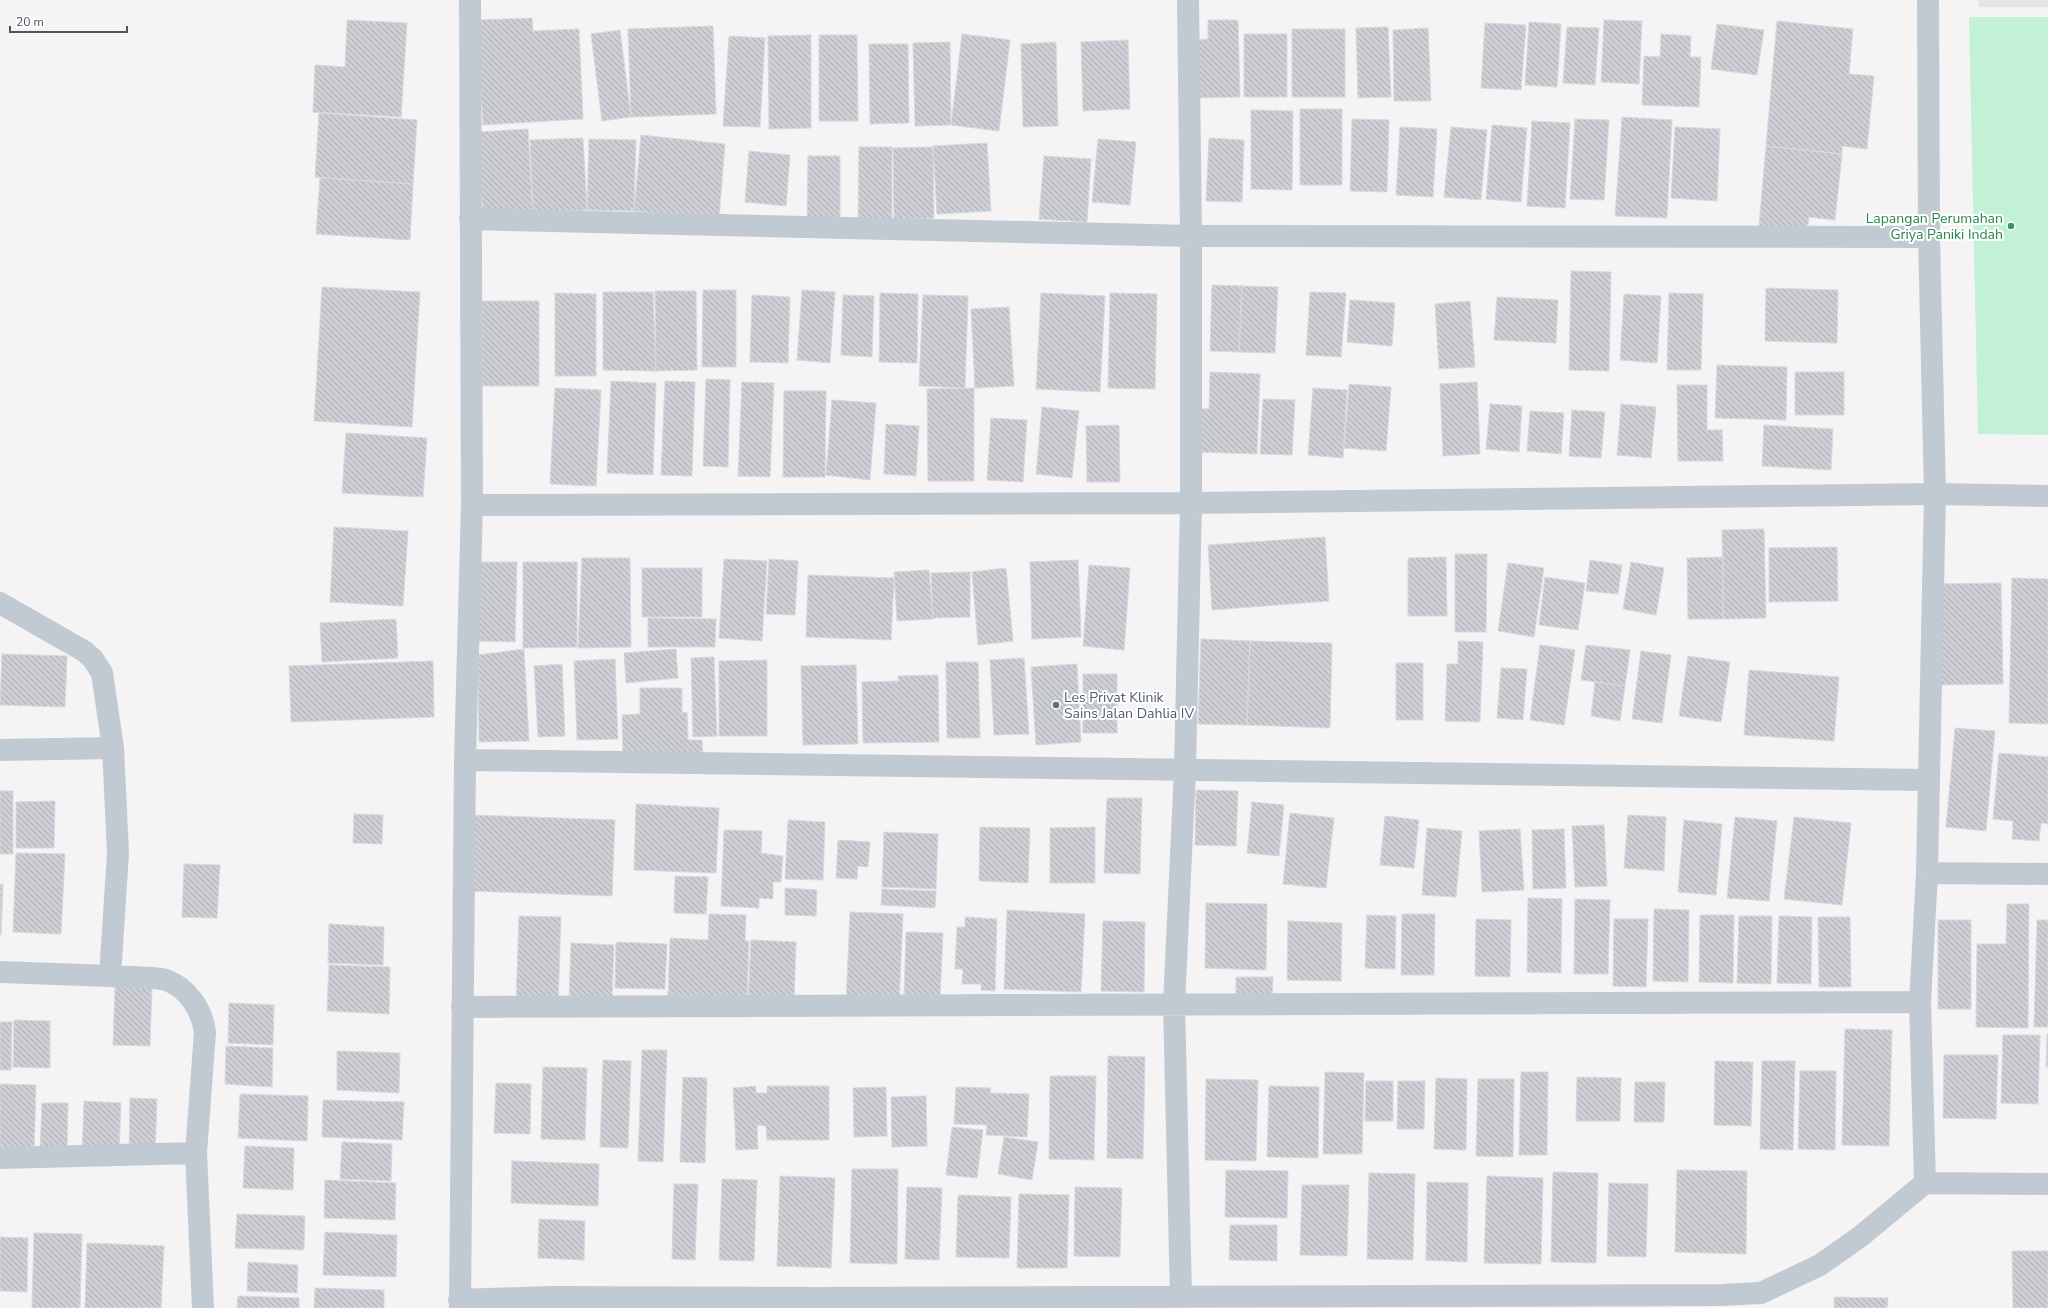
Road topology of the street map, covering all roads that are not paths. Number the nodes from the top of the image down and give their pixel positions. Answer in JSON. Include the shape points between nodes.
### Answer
{"nodes":[{"id":1,"x":470,"y":0,"type":"edge"},
{"id":2,"x":1188,"y":0,"type":"edge"},
{"id":3,"x":1928,"y":0,"type":"edge"},
{"id":4,"x":470,"y":219,"type":"junction"},
{"id":5,"x":1191,"y":236,"type":"junction"},
{"id":6,"x":1929,"y":237,"type":"junction"},
{"id":7,"x":1935,"y":494,"type":"junction"},
{"id":8,"x":2048,"y":496,"type":"edge"},
{"id":9,"x":1191,"y":503,"type":"junction"},
{"id":10,"x":472,"y":505,"type":"junction"},
{"id":11,"x":0,"y":603,"type":"edge"},
{"id":12,"x":113,"y":748,"type":"junction"},
{"id":13,"x":0,"y":750,"type":"edge"},
{"id":14,"x":465,"y":760,"type":"junction"},
{"id":15,"x":1185,"y":770,"type":"junction"},
{"id":16,"x":1928,"y":780,"type":"junction"},
{"id":17,"x":1927,"y":873,"type":"junction"},
{"id":18,"x":2048,"y":874,"type":"edge"},
{"id":19,"x":0,"y":972,"type":"edge"},
{"id":20,"x":110,"y":976,"type":"junction"},
{"id":21,"x":1920,"y":1002,"type":"junction"},
{"id":22,"x":1174,"y":1004,"type":"junction"},
{"id":23,"x":462,"y":1007,"type":"junction"},
{"id":24,"x":196,"y":1153,"type":"junction"},
{"id":25,"x":0,"y":1158,"type":"edge"},
{"id":26,"x":1925,"y":1183,"type":"junction"},
{"id":27,"x":2048,"y":1184,"type":"edge"},
{"id":28,"x":1181,"y":1297,"type":"junction"},
{"id":29,"x":551,"y":1302,"type":"edge"},
{"id":30,"x":818,"y":1303,"type":"edge"},
{"id":31,"x":460,"y":1304,"type":"edge"},
{"id":32,"x":203,"y":1308,"type":"edge"}],
"edges":[{"from":1,"to":4,"type":"street"},
{"from":2,"to":5,"type":"street"},
{"from":3,"to":6,"type":"street"},
{"from":4,"to":5,"type":"street"},
{"from":4,"to":10,"type":"street"},
{"from":5,"to":6,"type":"street"},
{"from":5,"to":9,"type":"street"},
{"from":6,"to":7,"type":"street"},
{"from":7,"to":8,"type":"street"},
{"from":7,"to":9,"type":"street"},
{"from":7,"to":16,"type":"street"},
{"from":9,"to":10,"type":"street"},
{"from":9,"to":15,"type":"street"},
{"from":10,"to":14,"type":"street"},
{"from":11,"to":12,"type":"street","via":[[84,651],[93,659],[102,673]]},
{"from":12,"to":13,"type":"street"},
{"from":12,"to":20,"type":"street","via":[[118,853]]},
{"from":14,"to":15,"type":"street"},
{"from":14,"to":23,"type":"street"},
{"from":15,"to":16,"type":"street"},
{"from":15,"to":22,"type":"street"},
{"from":16,"to":17,"type":"street"},
{"from":17,"to":18,"type":"street"},
{"from":17,"to":21,"type":"street"},
{"from":19,"to":20,"type":"street"},
{"from":20,"to":24,"type":"street","via":[[165,980],[184,991],[198,1008],[205,1032]]},
{"from":21,"to":22,"type":"street"},
{"from":21,"to":26,"type":"street"},
{"from":22,"to":23,"type":"street"},
{"from":22,"to":28,"type":"street"},
{"from":23,"to":31,"type":"street"},
{"from":24,"to":25,"type":"street"},
{"from":24,"to":32,"type":"street"},
{"from":26,"to":27,"type":"street"},
{"from":26,"to":28,"type":"street","via":[[1820,1265],[1761,1293]]},
{"from":28,"to":30,"type":"street"},
{"from":29,"to":30,"type":"street"},
{"from":29,"to":31,"type":"street"}]}
